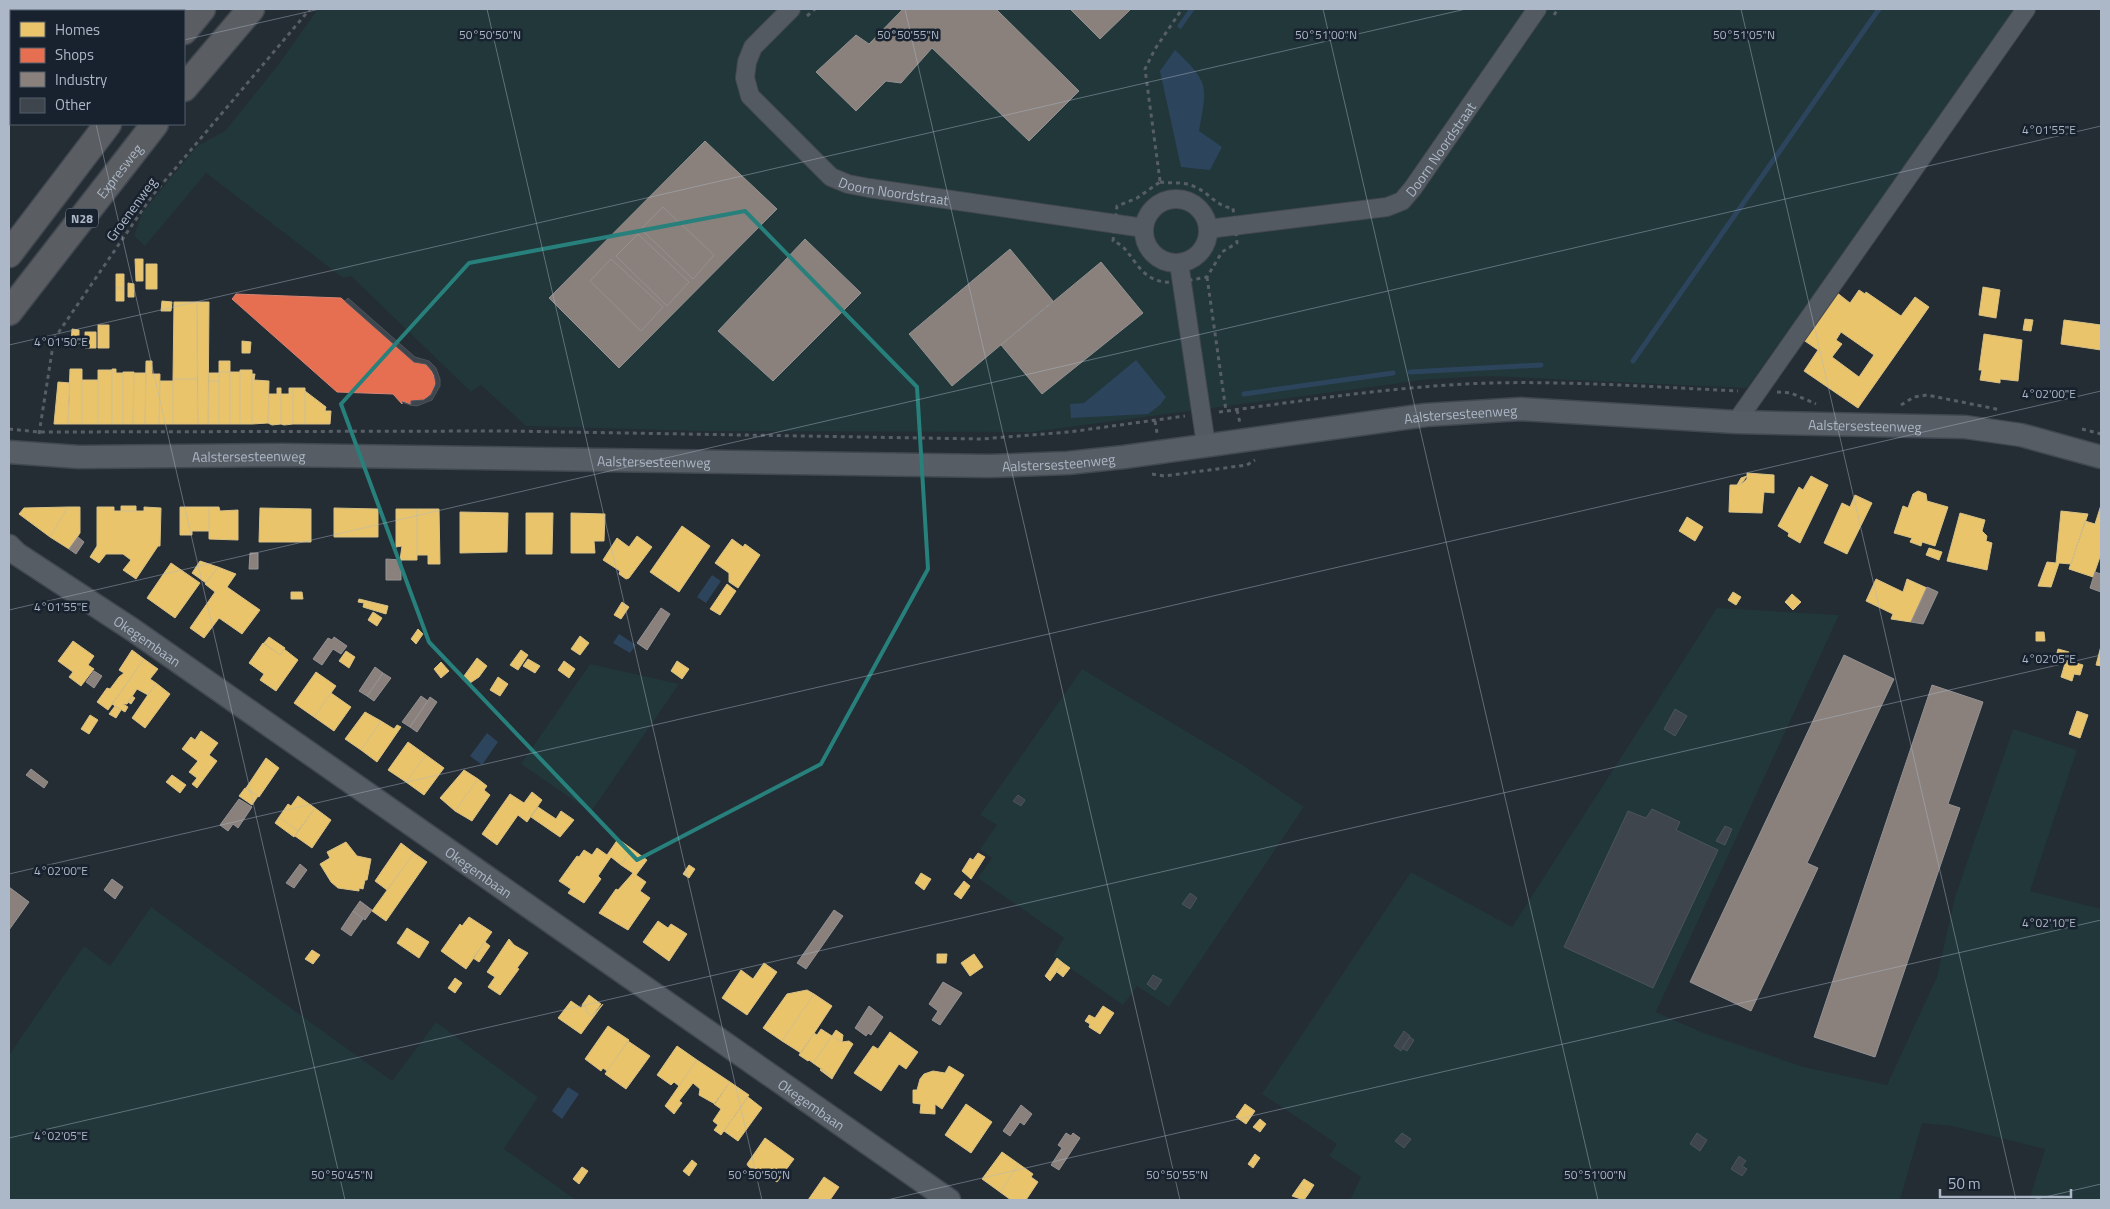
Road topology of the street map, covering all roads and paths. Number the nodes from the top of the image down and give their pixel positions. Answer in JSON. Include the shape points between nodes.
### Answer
{"nodes":[{"id":1,"x":202,"y":9,"type":"edge"},
{"id":2,"x":250,"y":9,"type":"edge"},
{"id":3,"x":310,"y":9,"type":"edge"},
{"id":4,"x":815,"y":9,"type":"edge"},
{"id":5,"x":1182,"y":9,"type":"edge"},
{"id":6,"x":1537,"y":9,"type":"edge"},
{"id":7,"x":2026,"y":9,"type":"edge"},
{"id":8,"x":796,"y":16,"type":"edge"},
{"id":9,"x":185,"y":30,"type":"edge"},
{"id":10,"x":185,"y":87,"type":"edge"},
{"id":11,"x":107,"y":125,"type":"edge"},
{"id":12,"x":154,"y":125,"type":"edge"},
{"id":13,"x":1160,"y":182,"type":"junction"},
{"id":14,"x":1108,"y":205,"type":"dead end"},
{"id":15,"x":1242,"y":207,"type":"dead end"},
{"id":16,"x":1234,"y":217,"type":"junction"},
{"id":17,"x":1115,"y":224,"type":"junction"},
{"id":18,"x":1144,"y":228,"type":"junction"},
{"id":19,"x":1208,"y":229,"type":"junction"},
{"id":20,"x":1103,"y":239,"type":"dead end"},
{"id":21,"x":9,"y":254,"type":"edge"},
{"id":22,"x":1180,"y":263,"type":"junction"},
{"id":23,"x":1207,"y":277,"type":"junction"},
{"id":24,"x":1182,"y":281,"type":"junction"},
{"id":25,"x":9,"y":312,"type":"edge"},
{"id":26,"x":1758,"y":392,"type":"junction"},
{"id":27,"x":1817,"y":404,"type":"dead end"},
{"id":28,"x":1894,"y":410,"type":"dead end"},
{"id":29,"x":1226,"y":411,"type":"junction"},
{"id":30,"x":2005,"y":411,"type":"dead end"},
{"id":31,"x":1201,"y":414,"type":"junction"},
{"id":32,"x":1736,"y":422,"type":"junction"},
{"id":33,"x":2072,"y":427,"type":"dead end"},
{"id":34,"x":9,"y":429,"type":"edge"},
{"id":35,"x":39,"y":432,"type":"junction"},
{"id":36,"x":2101,"y":434,"type":"edge"},
{"id":37,"x":1206,"y":445,"type":"junction"},
{"id":38,"x":9,"y":452,"type":"edge"},
{"id":39,"x":36,"y":455,"type":"junction"},
{"id":40,"x":2101,"y":457,"type":"edge"},
{"id":41,"x":9,"y":546,"type":"edge"},
{"id":42,"x":949,"y":1200,"type":"edge"}],
"edges":[{"from":1,"to":9,"type":"highway"},
{"from":2,"to":10,"type":"highway"},
{"from":3,"to":35,"type":"path","name":"Groenenweg","via":[[152,196],[54,339]]},
{"from":4,"to":8,"type":"path"},
{"from":5,"to":13,"type":"path","via":[[1154,49],[1145,69]]},
{"from":6,"to":16,"type":"street","name":"Doorn Noordstraat","via":[[1402,201],[1387,207]]},
{"from":7,"to":26,"type":"street"},
{"from":8,"to":17,"type":"street","name":"Doorn Noordstraat","via":[[753,47],[745,78],[750,96],[831,177],[868,188]]},
{"from":11,"to":21,"type":"highway","number":"N28"},
{"from":12,"to":25,"type":"highway","name":"Expresweg","number":"N28"},
{"from":13,"to":16,"type":"path","via":[[1194,186]]},
{"from":13,"to":17,"type":"path","via":[[1131,202]]},
{"from":14,"to":17,"type":"path"},
{"from":15,"to":16,"type":"path"},
{"from":16,"to":19,"type":"street","name":"Doorn Noordstraat"},
{"from":16,"to":23,"type":"path","via":[[1237,242],[1222,252]]},
{"from":17,"to":18,"type":"street","name":"Doorn Noordstraat"},
{"from":17,"to":20,"type":"path"},
{"from":17,"to":24,"type":"path","via":[[1142,271],[1164,283]]},
{"from":18,"to":19,"type":"street","via":[[1146,218],[1157,205],[1166,200],[1180,199],[1198,208]]},
{"from":18,"to":22,"type":"street","via":[[1144,238],[1151,252],[1164,261]]},
{"from":19,"to":22,"type":"street","via":[[1202,250],[1191,260]]},
{"from":22,"to":24,"type":"street"},
{"from":23,"to":24,"type":"path"},
{"from":23,"to":29,"type":"path"},
{"from":24,"to":31,"type":"street"},
{"from":26,"to":27,"type":"path","via":[[1791,393]]},
{"from":26,"to":29,"type":"path","via":[[1539,382],[1487,383],[1375,392]]},
{"from":26,"to":32,"type":"street"},
{"from":28,"to":30,"type":"path","via":[[1914,398],[1927,395]]},
{"from":29,"to":31,"type":"path"},
{"from":31,"to":35,"type":"path","via":[[981,440],[507,431]]},
{"from":31,"to":37,"type":"street"},
{"from":32,"to":37,"type":"main road","name":"Aalstersesteenweg","via":[[1521,409],[1426,415]]},
{"from":32,"to":40,"type":"main road","name":"Aalstersesteenweg","via":[[1965,428],[2021,435]]},
{"from":33,"to":36,"type":"path"},
{"from":34,"to":35,"type":"path"},
{"from":35,"to":39,"type":"path","name":"Groenenweg"},
{"from":37,"to":39,"type":"main road","name":"Aalstersesteenweg","via":[[1078,462],[990,466],[282,455]]},
{"from":38,"to":39,"type":"main road","name":"Aalstersesteenweg"},
{"from":41,"to":42,"type":"main road","name":"Okegembaan"}]}
